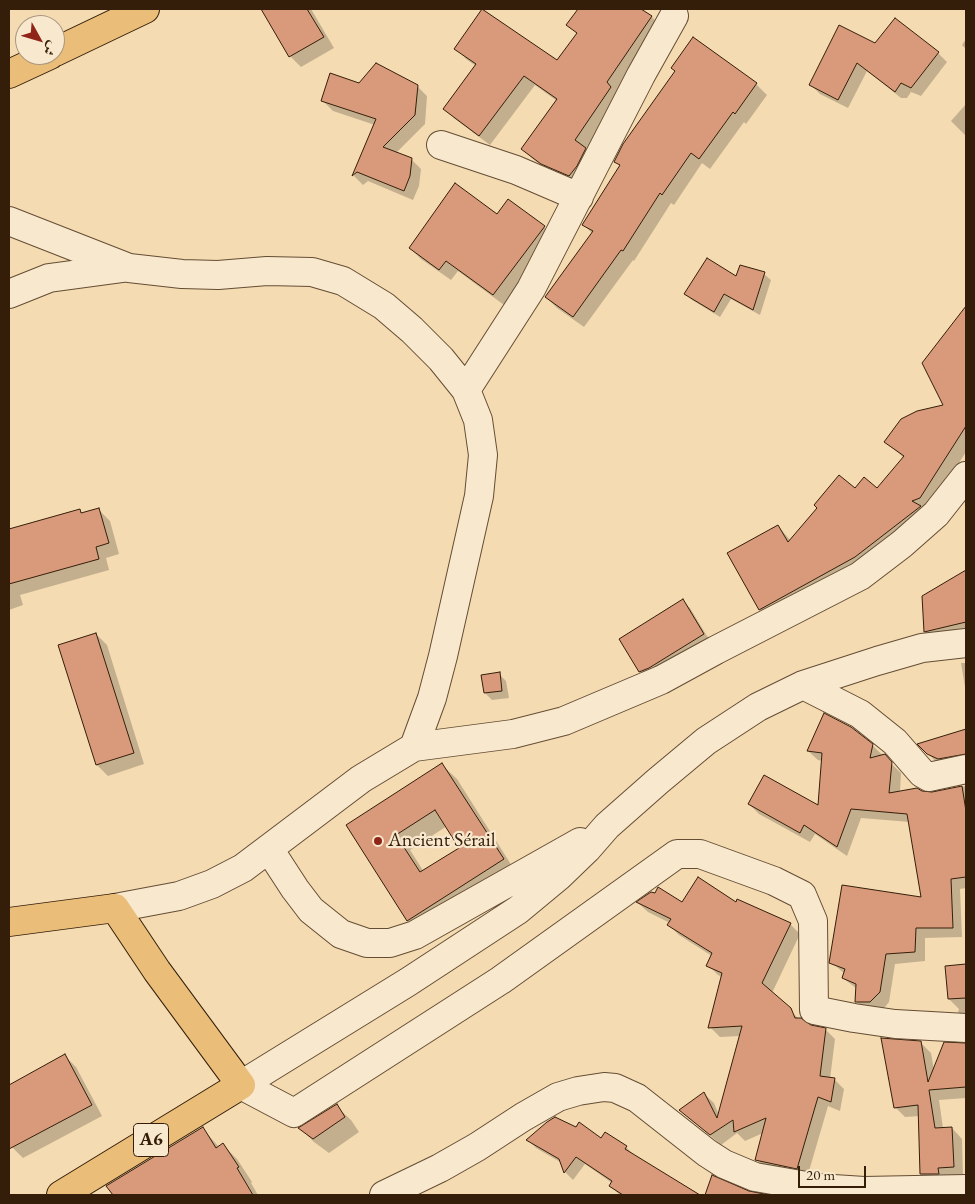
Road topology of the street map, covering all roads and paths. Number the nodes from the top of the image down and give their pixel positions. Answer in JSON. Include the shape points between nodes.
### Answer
{"nodes":[{"id":1,"x":144,"y":9,"type":"edge"},
{"id":2,"x":674,"y":16,"type":"dead end"},
{"id":3,"x":65,"y":47,"type":"edge"},
{"id":4,"x":28,"y":65,"type":"edge"},
{"id":5,"x":9,"y":74,"type":"edge"},
{"id":6,"x":441,"y":145,"type":"dead end"},
{"id":7,"x":579,"y":197,"type":"junction"},
{"id":8,"x":9,"y":222,"type":"edge"},
{"id":9,"x":129,"y":268,"type":"junction"},
{"id":10,"x":9,"y":294,"type":"edge"},
{"id":11,"x":466,"y":390,"type":"junction"},
{"id":12,"x":966,"y":476,"type":"edge"},
{"id":13,"x":966,"y":643,"type":"edge"},
{"id":14,"x":803,"y":685,"type":"junction"},
{"id":15,"x":414,"y":748,"type":"junction"},
{"id":16,"x":966,"y":769,"type":"edge"},
{"id":17,"x":607,"y":826,"type":"junction"},
{"id":18,"x":269,"y":849,"type":"junction"},
{"id":19,"x":115,"y":908,"type":"junction"},
{"id":20,"x":9,"y":922,"type":"edge"},
{"id":21,"x":966,"y":1028,"type":"edge"},
{"id":22,"x":241,"y":1085,"type":"junction"},
{"id":23,"x":966,"y":1189,"type":"edge"},
{"id":24,"x":61,"y":1195,"type":"edge"},
{"id":25,"x":384,"y":1195,"type":"edge"}],
"edges":[{"from":1,"to":3,"type":"highway"},
{"from":2,"to":7,"type":"street"},
{"from":4,"to":5,"type":"highway"},
{"from":6,"to":7,"type":"street","via":[[516,170]]},
{"from":7,"to":11,"type":"street","via":[[531,289]]},
{"from":8,"to":9,"type":"street"},
{"from":9,"to":10,"type":"street","via":[[49,278]]},
{"from":9,"to":11,"type":"street","via":[[218,275],[312,272],[343,281],[384,306],[412,330]]},
{"from":11,"to":15,"type":"street","via":[[478,420],[483,455],[479,496],[443,656]]},
{"from":12,"to":15,"type":"street","via":[[936,514],[860,576],[660,680],[564,722],[514,734]]},
{"from":13,"to":14,"type":"street","via":[[922,648]]},
{"from":14,"to":16,"type":"street","via":[[860,714],[895,742],[929,777]]},
{"from":14,"to":17,"type":"street","via":[[758,707],[706,742]]},
{"from":15,"to":18,"type":"street","via":[[360,779]]},
{"from":17,"to":18,"type":"street","via":[[415,935],[390,943],[367,942],[342,934],[311,910]]},
{"from":17,"to":22,"type":"street","via":[[566,869],[518,910]]},
{"from":18,"to":19,"type":"street","via":[[212,884],[179,896]]},
{"from":19,"to":20,"type":"highway"},
{"from":19,"to":22,"type":"highway"},
{"from":21,"to":22,"type":"street","via":[[895,1024],[814,1010],[813,920],[802,895],[774,881],[700,854],[677,854],[501,980],[294,1113]]},
{"from":22,"to":24,"type":"highway","number":"A6"},
{"from":23,"to":25,"type":"street","via":[[864,1191],[818,1188],[755,1177],[707,1153],[637,1098],[615,1088],[604,1087],[558,1097],[440,1168]]}]}
